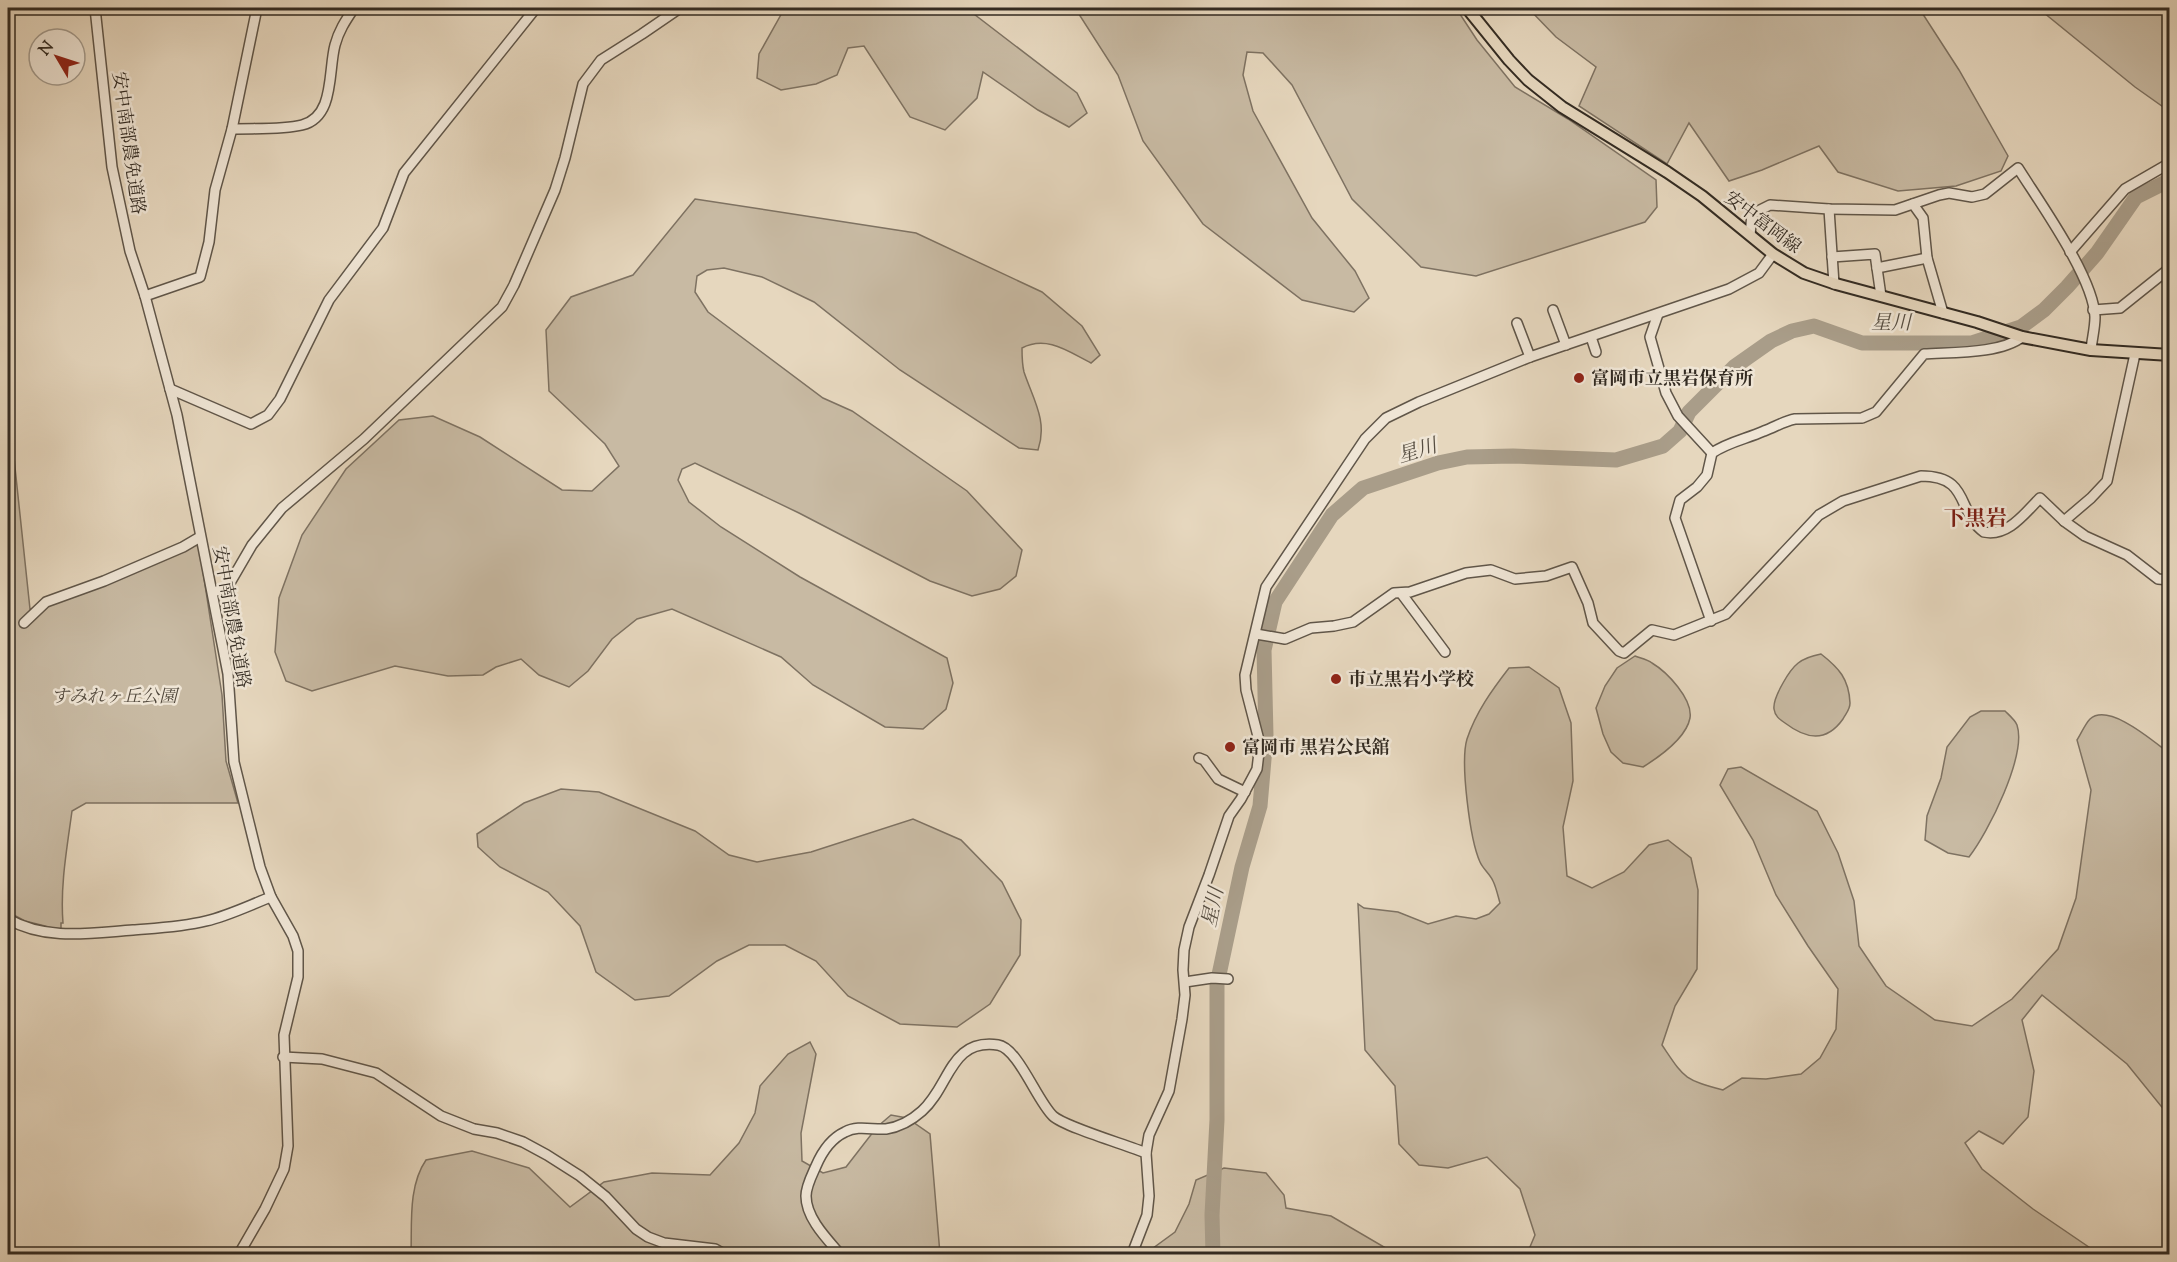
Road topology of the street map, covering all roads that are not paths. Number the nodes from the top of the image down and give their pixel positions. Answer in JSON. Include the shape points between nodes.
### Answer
{"nodes":[{"id":1,"x":95,"y":8,"type":"edge"},
{"id":2,"x":257,"y":8,"type":"edge"},
{"id":3,"x":354,"y":8,"type":"edge"},
{"id":4,"x":536,"y":8,"type":"edge"},
{"id":5,"x":680,"y":8,"type":"edge"},
{"id":6,"x":1467,"y":8,"type":"edge"},
{"id":7,"x":232,"y":129,"type":"junction"},
{"id":8,"x":2169,"y":163,"type":"edge"},
{"id":9,"x":1913,"y":204,"type":"junction"},
{"id":10,"x":1829,"y":209,"type":"junction"},
{"id":11,"x":1750,"y":235,"type":"junction"},
{"id":12,"x":1773,"y":254,"type":"junction"},
{"id":13,"x":2072,"y":255,"type":"junction"},
{"id":14,"x":1832,"y":257,"type":"junction"},
{"id":15,"x":1927,"y":258,"type":"junction"},
{"id":16,"x":1877,"y":268,"type":"junction"},
{"id":17,"x":2168,"y":269,"type":"edge"},
{"id":18,"x":1833,"y":284,"type":"junction"},
{"id":19,"x":145,"y":296,"type":"junction"},
{"id":20,"x":1881,"y":296,"type":"junction"},
{"id":21,"x":1553,"y":310,"type":"dead end"},
{"id":22,"x":2093,"y":310,"type":"junction"},
{"id":23,"x":1943,"y":313,"type":"junction"},
{"id":24,"x":1658,"y":314,"type":"junction"},
{"id":25,"x":2169,"y":315,"type":"edge"},
{"id":26,"x":1517,"y":323,"type":"dead end"},
{"id":27,"x":1591,"y":336,"type":"junction"},
{"id":28,"x":2020,"y":336,"type":"junction"},
{"id":29,"x":1566,"y":345,"type":"junction"},
{"id":30,"x":2091,"y":350,"type":"junction"},
{"id":31,"x":1596,"y":352,"type":"dead end"},
{"id":32,"x":2135,"y":354,"type":"junction"},
{"id":33,"x":2169,"y":355,"type":"edge"},
{"id":34,"x":1530,"y":357,"type":"junction"},
{"id":35,"x":170,"y":389,"type":"junction"},
{"id":36,"x":1712,"y":453,"type":"junction"},
{"id":37,"x":2064,"y":521,"type":"junction"},
{"id":38,"x":200,"y":537,"type":"junction"},
{"id":39,"x":2169,"y":580,"type":"edge"},
{"id":40,"x":213,"y":592,"type":"junction"},
{"id":41,"x":1401,"y":593,"type":"junction"},
{"id":42,"x":1711,"y":621,"type":"junction"},
{"id":43,"x":24,"y":623,"type":"dead end"},
{"id":44,"x":1257,"y":634,"type":"junction"},
{"id":45,"x":1444,"y":652,"type":"dead end"},
{"id":46,"x":1199,"y":758,"type":"dead end"},
{"id":47,"x":1245,"y":792,"type":"junction"},
{"id":48,"x":271,"y":897,"type":"junction"},
{"id":49,"x":8,"y":919,"type":"edge"},
{"id":50,"x":1228,"y":979,"type":"dead end"},
{"id":51,"x":1185,"y":982,"type":"junction"},
{"id":52,"x":283,"y":1057,"type":"junction"},
{"id":53,"x":1146,"y":1153,"type":"junction"},
{"id":54,"x":239,"y":1254,"type":"edge"},
{"id":55,"x":724,"y":1254,"type":"edge"},
{"id":56,"x":840,"y":1254,"type":"edge"},
{"id":57,"x":1132,"y":1254,"type":"edge"}],
"edges":[{"from":1,"to":19,"type":"street","name":"安中南部農免道路","via":[[112,167],[130,251]]},
{"from":2,"to":7,"type":"street"},
{"from":3,"to":7,"type":"street","via":[[340,28],[323,110],[316,119],[301,125]]},
{"from":4,"to":35,"type":"street","via":[[404,173],[383,228],[328,300],[280,399],[268,415],[251,424]]},
{"from":5,"to":40,"type":"street","via":[[601,60],[583,84],[555,189],[502,307],[364,439],[282,508],[252,545],[227,588]]},
{"from":6,"to":11,"type":"main road","name":"安中富岡線","via":[[1528,80],[1562,107],[1702,196]]},
{"from":7,"to":19,"type":"street","via":[[215,190],[200,278]]},
{"from":8,"to":13,"type":"street","via":[[2125,189]]},
{"from":9,"to":10,"type":"street","via":[[1895,210]]},
{"from":9,"to":13,"type":"street","via":[[1949,194],[1985,194],[2018,168]]},
{"from":9,"to":15,"type":"street","via":[[1923,218]]},
{"from":10,"to":11,"type":"street","via":[[1770,206],[1752,214]]},
{"from":10,"to":14,"type":"street"},
{"from":11,"to":12,"type":"main road","name":"安中富岡線"},
{"from":12,"to":18,"type":"main road","name":"安中富岡線","via":[[1804,273]]},
{"from":12,"to":24,"type":"street","via":[[1759,273],[1741,284]]},
{"from":13,"to":22,"type":"street"},
{"from":14,"to":16,"type":"street","via":[[1875,254]]},
{"from":14,"to":18,"type":"street"},
{"from":15,"to":16,"type":"street"},
{"from":15,"to":23,"type":"street"},
{"from":16,"to":20,"type":"street"},
{"from":17,"to":22,"type":"street","via":[[2120,308]]},
{"from":17,"to":25,"type":"street"},
{"from":18,"to":20,"type":"main road","name":"安中富岡線"},
{"from":19,"to":35,"type":"street","name":"安中南部農免道路"},
{"from":20,"to":23,"type":"main road","name":"安中富岡線"},
{"from":21,"to":29,"type":"street"},
{"from":22,"to":30,"type":"street"},
{"from":23,"to":28,"type":"main road","name":"安中富岡線"},
{"from":24,"to":27,"type":"street"},
{"from":24,"to":36,"type":"street","via":[[1650,337],[1666,393],[1678,416]]},
{"from":26,"to":34,"type":"street"},
{"from":27,"to":29,"type":"street"},
{"from":27,"to":31,"type":"street"},
{"from":28,"to":30,"type":"main road","name":"安中富岡線"},
{"from":28,"to":36,"type":"street","via":[[2016,342],[1976,350],[1924,354],[1876,412],[1862,418],[1795,419]]},
{"from":29,"to":34,"type":"street"},
{"from":30,"to":32,"type":"main road","name":"安中富岡線"},
{"from":32,"to":33,"type":"main road","name":"安中富岡線"},
{"from":32,"to":37,"type":"street","via":[[2107,481]]},
{"from":34,"to":44,"type":"street","via":[[1386,418],[1365,439],[1266,587]]},
{"from":35,"to":38,"type":"street","name":"安中南部農免道路"},
{"from":36,"to":42,"type":"street","via":[[1707,476],[1680,500],[1675,518]]},
{"from":37,"to":39,"type":"street","via":[[2085,536],[2127,555],[2158,579]]},
{"from":37,"to":42,"type":"street","via":[[2040,498],[2010,526],[1995,533],[1984,532],[1974,522],[1958,489],[1934,476],[1921,476],[1832,506],[1726,614]]},
{"from":38,"to":40,"type":"street","name":"安中南部農免道路"},
{"from":38,"to":43,"type":"street","via":[[104,581],[46,602]]},
{"from":40,"to":48,"type":"street","name":"安中南部農免道路","via":[[228,674],[234,762]]},
{"from":41,"to":42,"type":"street","via":[[1466,573],[1491,570],[1515,579],[1546,576],[1572,567],[1593,623],[1624,653],[1652,630],[1674,635]]},
{"from":41,"to":44,"type":"street","via":[[1394,593],[1353,622],[1311,628],[1285,639]]},
{"from":41,"to":45,"type":"street"},
{"from":44,"to":47,"type":"street","via":[[1245,675],[1260,744],[1257,768]]},
{"from":46,"to":47,"type":"street","via":[[1218,778]]},
{"from":47,"to":51,"type":"street","via":[[1229,816],[1189,927],[1184,950]]},
{"from":48,"to":49,"type":"street","via":[[208,921],[166,927],[46,933]]},
{"from":48,"to":52,"type":"street","name":"安中南部農免道路","via":[[298,951],[298,977],[284,1035]]},
{"from":50,"to":51,"type":"street"},
{"from":51,"to":53,"type":"street","via":[[1169,1091],[1149,1135]]},
{"from":52,"to":54,"type":"street","name":"安中南部農免道路","via":[[288,1146],[284,1170]]},
{"from":52,"to":55,"type":"street","via":[[322,1059],[376,1073],[441,1116],[474,1130],[523,1142],[547,1155],[606,1197],[648,1237]]},
{"from":53,"to":56,"type":"street","via":[[1054,1117],[1002,1045],[967,1048],[954,1060],[942,1086],[914,1117],[892,1128],[846,1131],[819,1158],[806,1196],[822,1233]]},
{"from":53,"to":57,"type":"street","via":[[1147,1215]]}]}
